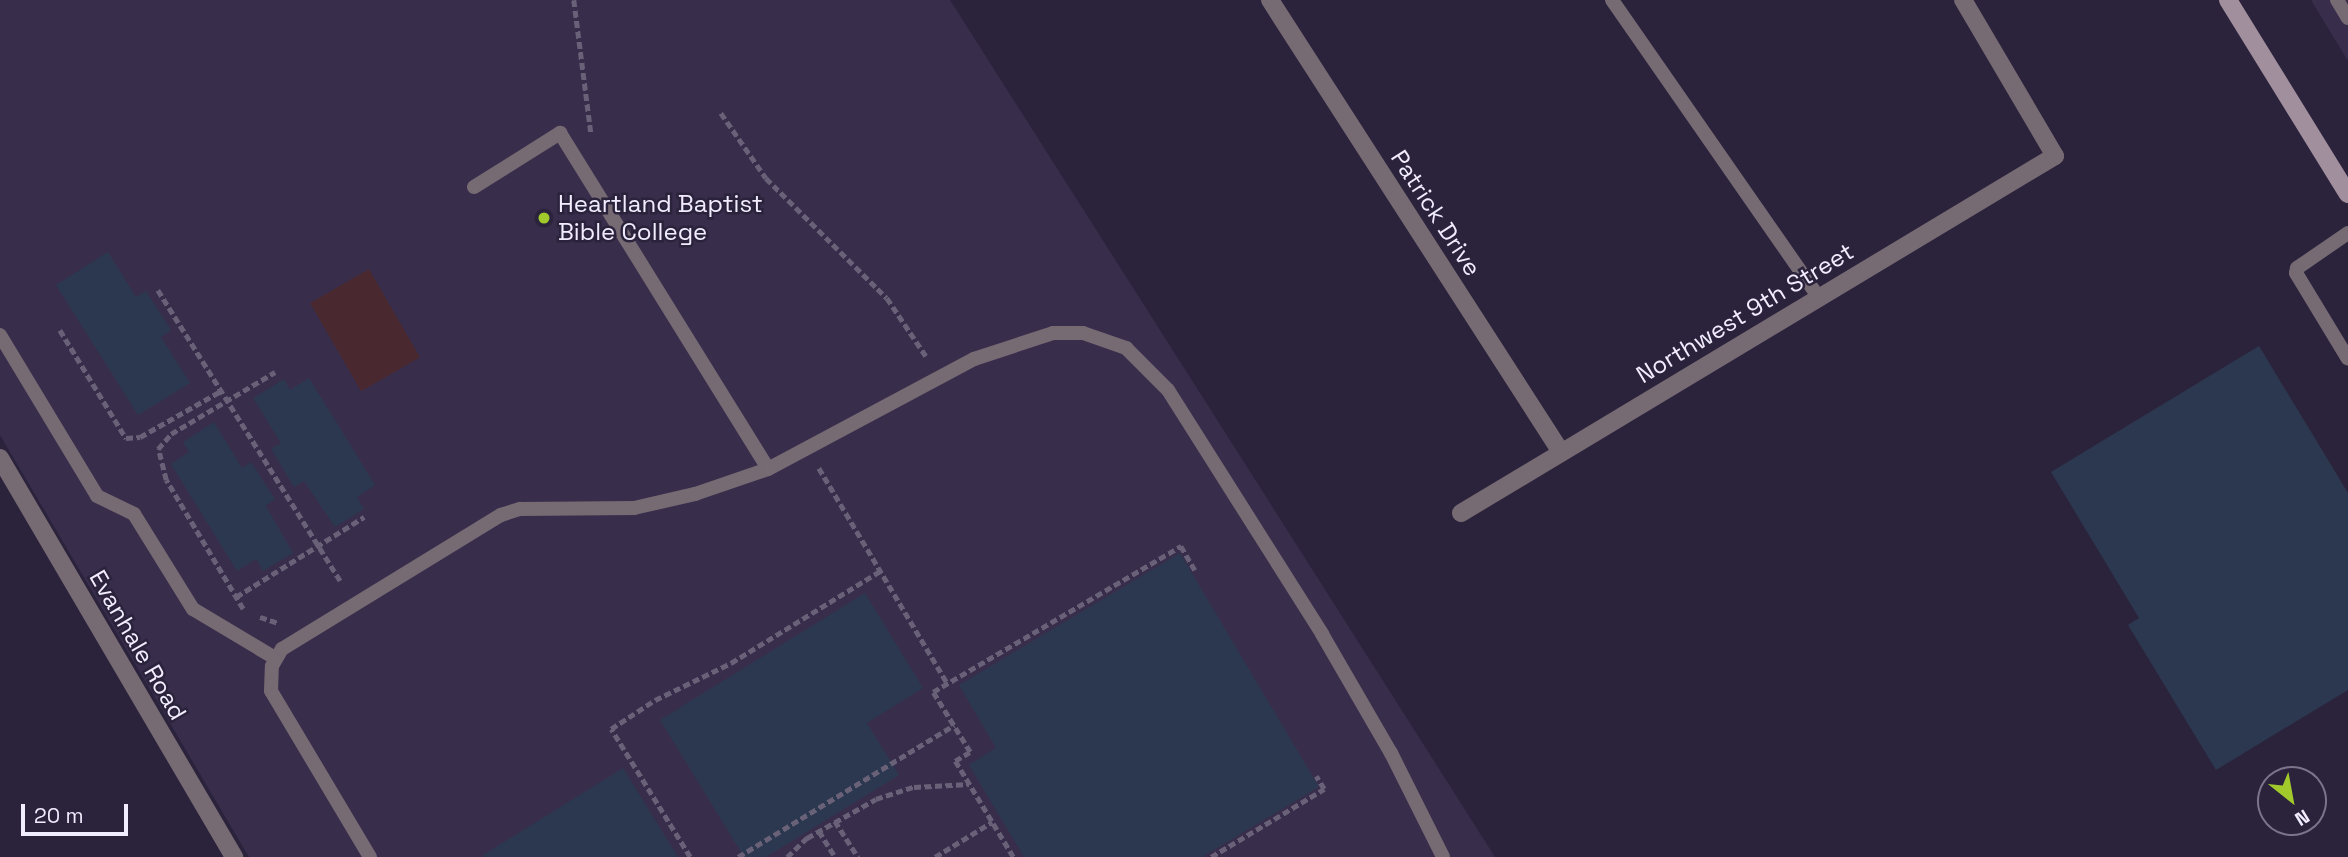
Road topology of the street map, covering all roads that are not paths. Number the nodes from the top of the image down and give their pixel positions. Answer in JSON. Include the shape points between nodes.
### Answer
{"nodes":[{"id":1,"x":1270,"y":0,"type":"edge"},
{"id":2,"x":1612,"y":0,"type":"edge"},
{"id":3,"x":1964,"y":0,"type":"edge"},
{"id":4,"x":2228,"y":0,"type":"edge"},
{"id":5,"x":2337,"y":0,"type":"edge"},
{"id":6,"x":2348,"y":18,"type":"edge"},
{"id":7,"x":2343,"y":174,"type":"edge"},
{"id":8,"x":474,"y":187,"type":"dead end"},
{"id":9,"x":2348,"y":194,"type":"edge"},
{"id":10,"x":2348,"y":233,"type":"edge"},
{"id":11,"x":1819,"y":298,"type":"junction"},
{"id":12,"x":0,"y":335,"type":"edge"},
{"id":13,"x":2348,"y":359,"type":"edge"},
{"id":14,"x":1561,"y":452,"type":"junction"},
{"id":15,"x":0,"y":458,"type":"edge"},
{"id":16,"x":768,"y":469,"type":"junction"},
{"id":17,"x":1461,"y":513,"type":"dead end"},
{"id":18,"x":275,"y":658,"type":"junction"},
{"id":19,"x":234,"y":857,"type":"edge"},
{"id":20,"x":370,"y":857,"type":"edge"},
{"id":21,"x":1443,"y":857,"type":"edge"}],
"edges":[{"from":1,"to":14,"type":"street","name":"Patrick Drive"},
{"from":2,"to":11,"type":"lane"},
{"from":3,"to":11,"type":"street","name":"Northwest 9th Street","via":[[2055,156]]},
{"from":4,"to":7,"type":"street"},
{"from":5,"to":6,"type":"lane"},
{"from":7,"to":9,"type":"street"},
{"from":8,"to":16,"type":"lane","via":[[559,133]]},
{"from":10,"to":13,"type":"lane","via":[[2296,273]]},
{"from":11,"to":14,"type":"street","name":"Northwest 9th Street"},
{"from":12,"to":18,"type":"lane","via":[[97,496],[134,514],[193,609]]},
{"from":14,"to":17,"type":"street","name":"Northwest 9th Street"},
{"from":15,"to":19,"type":"street","name":"Evanhale Road"},
{"from":16,"to":18,"type":"lane","via":[[695,494],[634,508],[520,509],[501,515],[292,642]]},
{"from":16,"to":21,"type":"lane","via":[[1009,345],[1053,333],[1103,337],[1126,348],[1148,368],[1209,452],[1398,765]]},
{"from":18,"to":20,"type":"lane","via":[[269,678],[275,702]]}]}
